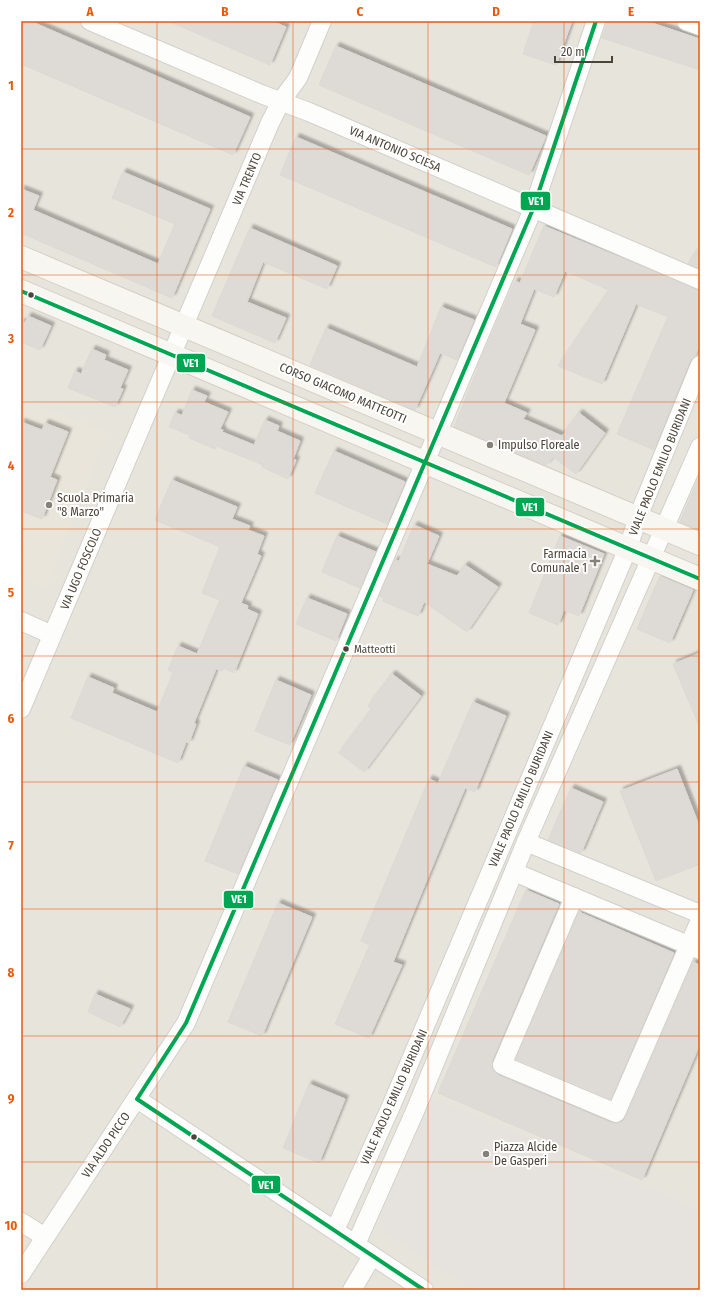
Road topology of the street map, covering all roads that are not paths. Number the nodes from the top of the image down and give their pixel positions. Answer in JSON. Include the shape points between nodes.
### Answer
{"nodes":[{"id":1,"x":90,"y":21,"type":"edge"},
{"id":2,"x":322,"y":21,"type":"edge"},
{"id":3,"x":596,"y":21,"type":"edge"},
{"id":4,"x":686,"y":21,"type":"edge"},
{"id":5,"x":700,"y":26,"type":"edge"},
{"id":6,"x":281,"y":101,"type":"junction"},
{"id":7,"x":533,"y":209,"type":"junction"},
{"id":8,"x":21,"y":257,"type":"edge"},
{"id":9,"x":700,"y":280,"type":"edge"},
{"id":10,"x":21,"y":291,"type":"edge"},
{"id":11,"x":178,"y":340,"type":"junction"},
{"id":12,"x":700,"y":365,"type":"edge"},
{"id":13,"x":438,"y":433,"type":"junction"},
{"id":14,"x":700,"y":447,"type":"edge"},
{"id":15,"x":425,"y":462,"type":"junction"},
{"id":16,"x":638,"y":517,"type":"junction"},
{"id":17,"x":664,"y":528,"type":"junction"},
{"id":18,"x":700,"y":544,"type":"edge"},
{"id":19,"x":628,"y":548,"type":"junction"},
{"id":20,"x":650,"y":558,"type":"junction"},
{"id":21,"x":700,"y":579,"type":"edge"},
{"id":22,"x":21,"y":622,"type":"edge"},
{"id":23,"x":52,"y":635,"type":"junction"},
{"id":24,"x":21,"y":709,"type":"edge"},
{"id":25,"x":526,"y":842,"type":"junction"},
{"id":26,"x":514,"y":872,"type":"junction"},
{"id":27,"x":574,"y":897,"type":"junction"},
{"id":28,"x":700,"y":914,"type":"edge"},
{"id":29,"x":700,"y":920,"type":"edge"},
{"id":30,"x":694,"y":948,"type":"edge"},
{"id":31,"x":136,"y":1099,"type":"junction"},
{"id":32,"x":21,"y":1222,"type":"edge"},
{"id":33,"x":335,"y":1230,"type":"junction"},
{"id":34,"x":45,"y":1237,"type":"junction"},
{"id":35,"x":356,"y":1244,"type":"junction"},
{"id":36,"x":372,"y":1256,"type":"junction"},
{"id":37,"x":21,"y":1274,"type":"edge"},
{"id":38,"x":352,"y":1290,"type":"edge"},
{"id":39,"x":424,"y":1290,"type":"edge"}],
"edges":[{"from":1,"to":6,"type":"street","name":"VIA ANTONIO SCIESA"},
{"from":2,"to":6,"type":"street","name":"VIA TRENTO","via":[[298,78]]},
{"from":3,"to":7,"type":"street","name":"VIA ALDO PICCO"},
{"from":4,"to":5,"type":"street"},
{"from":6,"to":7,"type":"street","name":"VIA ANTONIO SCIESA"},
{"from":6,"to":11,"type":"street","name":"VIA TRENTO"},
{"from":7,"to":9,"type":"street","name":"VIA ANTONIO SCIESA"},
{"from":7,"to":13,"type":"street","name":"VIA ALDO PICCO"},
{"from":8,"to":11,"type":"street","name":"CORSO GIACOMO MATTEOTTI"},
{"from":10,"to":11,"type":"street","name":"CORSO GIACOMO MATTEOTTI"},
{"from":11,"to":13,"type":"street","name":"CORSO GIACOMO MATTEOTTI"},
{"from":11,"to":15,"type":"street","name":"CORSO GIACOMO MATTEOTTI"},
{"from":11,"to":23,"type":"street","name":"VIA UGO FOSCOLO"},
{"from":12,"to":16,"type":"street","name":"VIALE PAOLO EMILIO BURIDANI"},
{"from":13,"to":15,"type":"street","name":"VIA ALDO PICCO"},
{"from":13,"to":16,"type":"street","name":"CORSO GIACOMO MATTEOTTI"},
{"from":14,"to":17,"type":"street","name":"VIALE PAOLO EMILIO BURIDANI"},
{"from":15,"to":19,"type":"street","name":"CORSO GIACOMO MATTEOTTI"},
{"from":15,"to":31,"type":"street","name":"VIA ALDO PICCO","via":[[186,1023]]},
{"from":16,"to":17,"type":"street","name":"CORSO GIACOMO MATTEOTTI"},
{"from":16,"to":19,"type":"street","name":"VIALE PAOLO EMILIO BURIDANI"},
{"from":17,"to":18,"type":"street","name":"CORSO GIACOMO MATTEOTTI"},
{"from":17,"to":20,"type":"street","name":"VIALE PAOLO EMILIO BURIDANI"},
{"from":19,"to":20,"type":"street","name":"CORSO GIACOMO MATTEOTTI"},
{"from":19,"to":33,"type":"street","name":"VIALE PAOLO EMILIO BURIDANI","via":[[392,1104]]},
{"from":20,"to":21,"type":"street","name":"CORSO GIACOMO MATTEOTTI"},
{"from":20,"to":25,"type":"street","name":"VIALE PAOLO EMILIO BURIDANI"},
{"from":22,"to":23,"type":"street"},
{"from":23,"to":24,"type":"street","name":"VIA UGO FOSCOLO"},
{"from":25,"to":26,"type":"street","name":"VIALE PAOLO EMILIO BURIDANI"},
{"from":25,"to":28,"type":"street"},
{"from":26,"to":27,"type":"street"},
{"from":26,"to":35,"type":"street","name":"VIALE PAOLO EMILIO BURIDANI","via":[[415,1112]]},
{"from":27,"to":30,"type":"street"},
{"from":27,"to":30,"type":"street","via":[[502,1065],[616,1113]]},
{"from":29,"to":30,"type":"street"},
{"from":31,"to":33,"type":"street"},
{"from":31,"to":34,"type":"street","name":"VIA ALDO PICCO"},
{"from":32,"to":34,"type":"street"},
{"from":33,"to":35,"type":"street"},
{"from":34,"to":37,"type":"street","name":"VIA ALDO PICCO"},
{"from":35,"to":36,"type":"street"},
{"from":36,"to":38,"type":"street"},
{"from":36,"to":39,"type":"street"}]}
